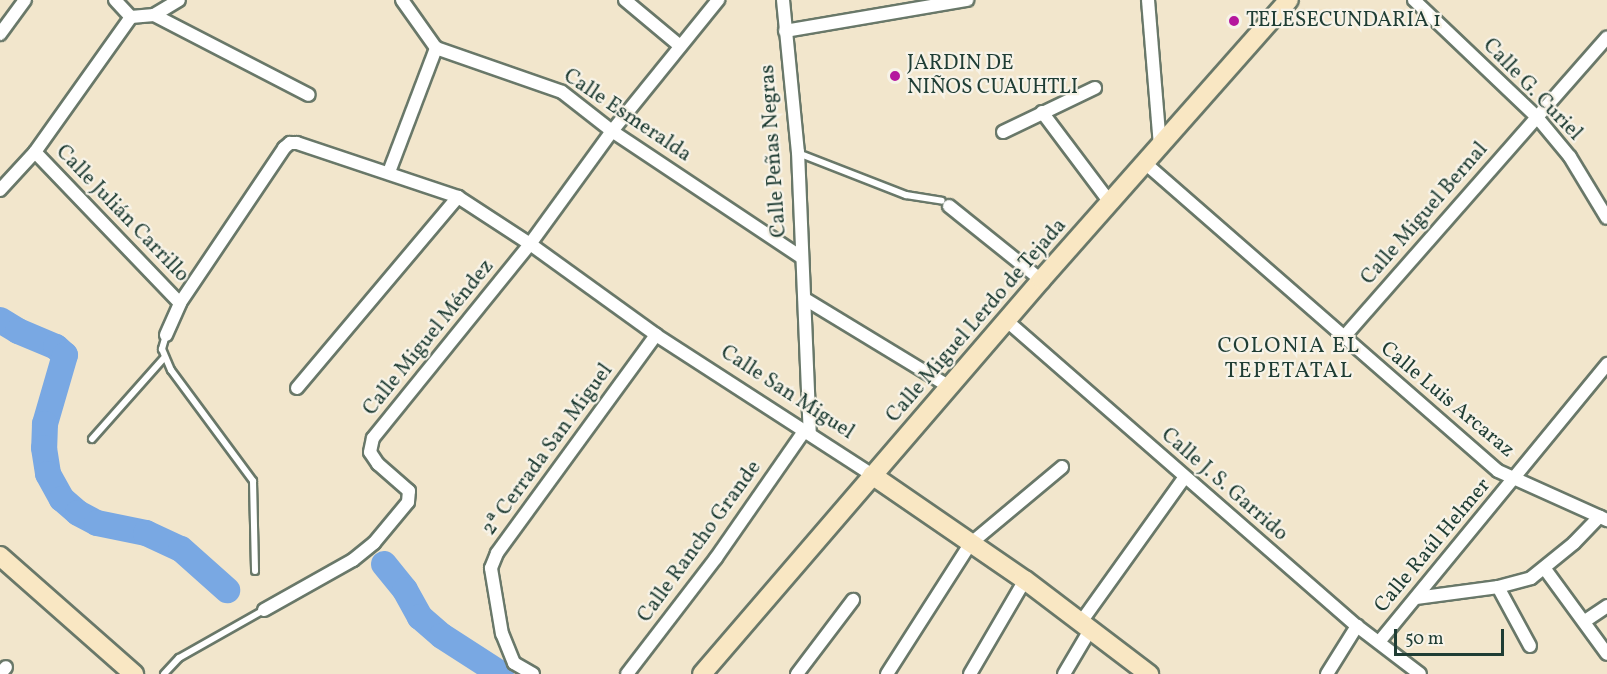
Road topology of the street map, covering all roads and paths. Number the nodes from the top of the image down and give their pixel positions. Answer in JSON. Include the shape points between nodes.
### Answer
{"nodes":[{"id":1,"x":25,"y":0,"type":"edge"},
{"id":2,"x":115,"y":0,"type":"edge"},
{"id":3,"x":179,"y":0,"type":"edge"},
{"id":4,"x":402,"y":0,"type":"edge"},
{"id":5,"x":625,"y":0,"type":"edge"},
{"id":6,"x":718,"y":0,"type":"edge"},
{"id":7,"x":783,"y":0,"type":"edge"},
{"id":8,"x":967,"y":0,"type":"edge"},
{"id":9,"x":1148,"y":0,"type":"edge"},
{"id":10,"x":1289,"y":0,"type":"edge"},
{"id":11,"x":1414,"y":0,"type":"edge"},
{"id":12,"x":154,"y":15,"type":"junction"},
{"id":13,"x":131,"y":17,"type":"junction"},
{"id":14,"x":785,"y":31,"type":"junction"},
{"id":15,"x":0,"y":34,"type":"edge"},
{"id":16,"x":1607,"y":37,"type":"edge"},
{"id":17,"x":680,"y":46,"type":"junction"},
{"id":18,"x":436,"y":48,"type":"junction"},
{"id":19,"x":1095,"y":88,"type":"dead end"},
{"id":20,"x":309,"y":95,"type":"dead end"},
{"id":21,"x":1042,"y":112,"type":"junction"},
{"id":22,"x":1536,"y":116,"type":"junction"},
{"id":23,"x":612,"y":131,"type":"junction"},
{"id":24,"x":1003,"y":132,"type":"dead end"},
{"id":25,"x":1160,"y":145,"type":"junction"},
{"id":26,"x":35,"y":152,"type":"junction"},
{"id":27,"x":798,"y":152,"type":"junction"},
{"id":28,"x":1145,"y":163,"type":"junction"},
{"id":29,"x":389,"y":172,"type":"junction"},
{"id":30,"x":0,"y":190,"type":"edge"},
{"id":31,"x":458,"y":197,"type":"junction"},
{"id":32,"x":946,"y":203,"type":"joint"},
{"id":33,"x":1111,"y":204,"type":"junction"},
{"id":34,"x":1607,"y":218,"type":"edge"},
{"id":35,"x":530,"y":244,"type":"junction"},
{"id":36,"x":801,"y":257,"type":"junction"},
{"id":37,"x":1041,"y":280,"type":"junction"},
{"id":38,"x":805,"y":299,"type":"junction"},
{"id":39,"x":180,"y":303,"type":"junction"},
{"id":40,"x":1007,"y":321,"type":"junction"},
{"id":41,"x":166,"y":335,"type":"joint"},
{"id":42,"x":656,"y":335,"type":"junction"},
{"id":43,"x":1343,"y":338,"type":"junction"},
{"id":44,"x":164,"y":358,"type":"junction"},
{"id":45,"x":1607,"y":364,"type":"edge"},
{"id":46,"x":950,"y":387,"type":"junction"},
{"id":47,"x":297,"y":388,"type":"dead end"},
{"id":48,"x":806,"y":433,"type":"junction"},
{"id":49,"x":92,"y":439,"type":"dead end"},
{"id":50,"x":1062,"y":467,"type":"dead end"},
{"id":51,"x":872,"y":475,"type":"junction"},
{"id":52,"x":1185,"y":477,"type":"junction"},
{"id":53,"x":1514,"y":479,"type":"junction"},
{"id":54,"x":1603,"y":518,"type":"edge"},
{"id":55,"x":970,"y":544,"type":"junction"},
{"id":56,"x":0,"y":556,"type":"edge"},
{"id":57,"x":1545,"y":569,"type":"junction"},
{"id":58,"x":255,"y":571,"type":"dead end"},
{"id":59,"x":1025,"y":580,"type":"junction"},
{"id":60,"x":1498,"y":587,"type":"junction"},
{"id":61,"x":1416,"y":598,"type":"junction"},
{"id":62,"x":853,"y":600,"type":"dead end"},
{"id":63,"x":1607,"y":606,"type":"edge"},
{"id":64,"x":264,"y":610,"type":"joint"},
{"id":65,"x":1585,"y":621,"type":"junction"},
{"id":66,"x":1086,"y":626,"type":"junction"},
{"id":67,"x":1357,"y":626,"type":"junction"},
{"id":68,"x":1379,"y":642,"type":"junction"},
{"id":69,"x":1530,"y":646,"type":"dead end"},
{"id":70,"x":1607,"y":654,"type":"edge"},
{"id":71,"x":134,"y":674,"type":"edge"},
{"id":72,"x":164,"y":674,"type":"edge"},
{"id":73,"x":533,"y":674,"type":"edge"},
{"id":74,"x":627,"y":674,"type":"edge"},
{"id":75,"x":702,"y":674,"type":"edge"},
{"id":76,"x":797,"y":674,"type":"edge"},
{"id":77,"x":887,"y":674,"type":"edge"},
{"id":78,"x":970,"y":674,"type":"edge"},
{"id":79,"x":1064,"y":674,"type":"edge"},
{"id":80,"x":1149,"y":674,"type":"edge"},
{"id":81,"x":1327,"y":674,"type":"edge"},
{"id":82,"x":1420,"y":674,"type":"edge"}],
"edges":[{"from":1,"to":15,"type":"street"},
{"from":2,"to":13,"type":"street"},
{"from":3,"to":12,"type":"street"},
{"from":4,"to":18,"type":"street"},
{"from":5,"to":17,"type":"street"},
{"from":6,"to":17,"type":"street"},
{"from":7,"to":14,"type":"street","name":"Calle Peñas Negras"},
{"from":8,"to":14,"type":"street"},
{"from":9,"to":25,"type":"street"},
{"from":10,"to":25,"type":"street","name":"Calle Miguel Lerdo de Tejada"},
{"from":11,"to":22,"type":"street","name":"Calle G. Curiel"},
{"from":12,"to":13,"type":"street"},
{"from":12,"to":20,"type":"street"},
{"from":13,"to":26,"type":"street"},
{"from":14,"to":27,"type":"street","name":"Calle Peñas Negras"},
{"from":16,"to":22,"type":"street","name":"Calle Miguel Bernal"},
{"from":17,"to":23,"type":"street"},
{"from":18,"to":23,"type":"street","name":"Calle Esmeralda","via":[[562,92]]},
{"from":18,"to":29,"type":"street"},
{"from":19,"to":21,"type":"street"},
{"from":21,"to":24,"type":"street"},
{"from":21,"to":33,"type":"street"},
{"from":22,"to":34,"type":"street","name":"Calle G. Curiel","via":[[1570,158]]},
{"from":22,"to":43,"type":"street","name":"Calle Miguel Bernal"},
{"from":23,"to":35,"type":"street"},
{"from":23,"to":36,"type":"street","name":"Calle Esmeralda"},
{"from":25,"to":28,"type":"street","name":"Calle Miguel Lerdo de Tejada"},
{"from":26,"to":30,"type":"street"},
{"from":26,"to":39,"type":"street","name":"Calle Julián Carrillo"},
{"from":27,"to":32,"type":"lane","via":[[906,195]]},
{"from":27,"to":36,"type":"street","name":"Calle Peñas Negras"},
{"from":28,"to":33,"type":"street","name":"Calle Miguel Lerdo de Tejada"},
{"from":28,"to":43,"type":"street","name":"Calle Luis Arcaraz"},
{"from":29,"to":31,"type":"street","name":"Calle San Miguel"},
{"from":29,"to":39,"type":"street","name":"Calle San Miguel","via":[[290,143]]},
{"from":31,"to":35,"type":"street","name":"Calle San Miguel"},
{"from":31,"to":47,"type":"street"},
{"from":32,"to":37,"type":"street"},
{"from":33,"to":37,"type":"street","name":"Calle Miguel Lerdo de Tejada"},
{"from":35,"to":42,"type":"street","name":"Calle San Miguel"},
{"from":35,"to":64,"type":"street","name":"Calle Miguel Méndez","via":[[373,438],[370,452],[409,491],[408,502],[374,543],[353,560]]},
{"from":36,"to":38,"type":"street","name":"Calle Peñas Negras"},
{"from":37,"to":40,"type":"street","name":"Calle Miguel Lerdo de Tejada"},
{"from":38,"to":46,"type":"street"},
{"from":38,"to":48,"type":"street","name":"Calle Peñas Negras"},
{"from":39,"to":41,"type":"street"},
{"from":40,"to":46,"type":"street","name":"Calle Miguel Lerdo de Tejada"},
{"from":40,"to":52,"type":"street","name":"Calle J. S. Garrido"},
{"from":41,"to":44,"type":"lane"},
{"from":42,"to":48,"type":"street","name":"Calle San Miguel"},
{"from":42,"to":73,"type":"street","name":"2ª Cerrada San Miguel","via":[[497,553],[491,567],[502,634],[514,663]]},
{"from":43,"to":53,"type":"street","name":"Calle Luis Arcaraz","via":[[1498,471]]},
{"from":44,"to":49,"type":"lane"},
{"from":44,"to":58,"type":"lane","via":[[253,480]]},
{"from":45,"to":53,"type":"street","name":"Calle Raúl Helmer"},
{"from":46,"to":51,"type":"street","name":"Calle Miguel Lerdo de Tejada"},
{"from":48,"to":51,"type":"street","name":"Calle San Miguel"},
{"from":48,"to":74,"type":"street","name":"Calle Rancho Grande"},
{"from":50,"to":55,"type":"street"},
{"from":51,"to":55,"type":"street","name":"Calle San Miguel"},
{"from":51,"to":75,"type":"street","name":"Calle Miguel Lerdo de Tejada"},
{"from":52,"to":66,"type":"street"},
{"from":52,"to":67,"type":"street","name":"Calle J. S. Garrido"},
{"from":53,"to":54,"type":"street","name":"Calle Luis Arcaraz"},
{"from":53,"to":61,"type":"street","name":"Calle Raúl Helmer"},
{"from":54,"to":57,"type":"street"},
{"from":55,"to":59,"type":"street","name":"Calle San Miguel"},
{"from":55,"to":77,"type":"street"},
{"from":56,"to":71,"type":"street"},
{"from":57,"to":60,"type":"street","via":[[1531,578]]},
{"from":57,"to":65,"type":"street"},
{"from":59,"to":66,"type":"street","name":"Calle San Miguel"},
{"from":59,"to":78,"type":"street"},
{"from":60,"to":61,"type":"street"},
{"from":60,"to":69,"type":"street"},
{"from":61,"to":68,"type":"street","name":"Calle Raúl Helmer"},
{"from":62,"to":76,"type":"street"},
{"from":63,"to":65,"type":"street"},
{"from":64,"to":72,"type":"lane","name":"Calle Miguel Méndez","via":[[179,658]]},
{"from":65,"to":70,"type":"street"},
{"from":66,"to":79,"type":"street"},
{"from":66,"to":80,"type":"street","name":"Calle San Miguel"},
{"from":67,"to":68,"type":"street","name":"Calle J. S. Garrido"},
{"from":67,"to":81,"type":"street","name":"Calle Raúl Helmer"},
{"from":68,"to":82,"type":"street","name":"Calle J. S. Garrido"}]}
